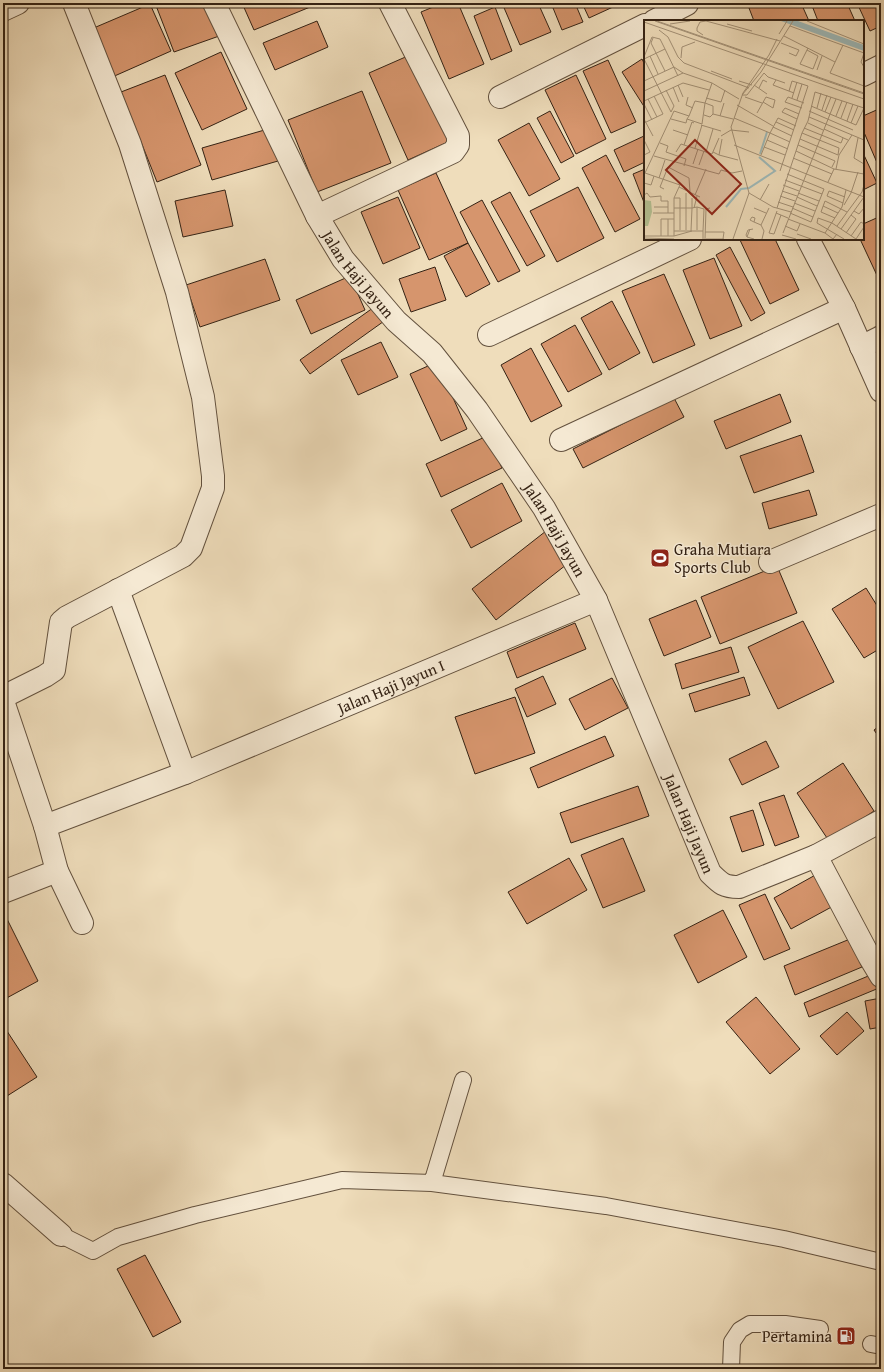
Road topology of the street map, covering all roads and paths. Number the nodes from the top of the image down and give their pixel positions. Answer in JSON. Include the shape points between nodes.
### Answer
{"nodes":[{"id":1,"x":18,"y":3,"type":"edge"},
{"id":2,"x":74,"y":3,"type":"edge"},
{"id":3,"x":214,"y":3,"type":"edge"},
{"id":4,"x":390,"y":3,"type":"edge"},
{"id":5,"x":690,"y":9,"type":"edge"},
{"id":6,"x":3,"y":10,"type":"edge"},
{"id":7,"x":657,"y":20,"type":"edge"},
{"id":8,"x":644,"y":26,"type":"edge"},
{"id":9,"x":881,"y":66,"type":"edge"},
{"id":10,"x":864,"y":75,"type":"edge"},
{"id":11,"x":500,"y":98,"type":"dead end"},
{"id":12,"x":317,"y":216,"type":"junction"},
{"id":13,"x":688,"y":240,"type":"edge"},
{"id":14,"x":809,"y":240,"type":"edge"},
{"id":15,"x":844,"y":308,"type":"junction"},
{"id":16,"x":489,"y":335,"type":"dead end"},
{"id":17,"x":881,"y":337,"type":"edge"},
{"id":18,"x":861,"y":347,"type":"junction"},
{"id":19,"x":881,"y":391,"type":"edge"},
{"id":20,"x":561,"y":440,"type":"dead end"},
{"id":21,"x":881,"y":515,"type":"edge"},
{"id":22,"x":770,"y":562,"type":"dead end"},
{"id":23,"x":118,"y":590,"type":"junction"},
{"id":24,"x":596,"y":600,"type":"junction"},
{"id":25,"x":3,"y":697,"type":"edge"},
{"id":26,"x":3,"y":700,"type":"edge"},
{"id":27,"x":185,"y":773,"type":"junction"},
{"id":28,"x":881,"y":821,"type":"edge"},
{"id":29,"x":45,"y":826,"type":"junction"},
{"id":30,"x":816,"y":856,"type":"junction"},
{"id":31,"x":57,"y":871,"type":"junction"},
{"id":32,"x":3,"y":892,"type":"edge"},
{"id":33,"x":82,"y":924,"type":"dead end"},
{"id":34,"x":881,"y":976,"type":"edge"},
{"id":35,"x":463,"y":1080,"type":"dead end"},
{"id":36,"x":432,"y":1183,"type":"junction"},
{"id":37,"x":3,"y":1184,"type":"edge"},
{"id":38,"x":61,"y":1235,"type":"joint"},
{"id":39,"x":881,"y":1262,"type":"edge"},
{"id":40,"x":820,"y":1329,"type":"dead end"},
{"id":41,"x":731,"y":1369,"type":"edge"}],
"edges":[{"from":1,"to":6,"type":"street"},
{"from":2,"to":23,"type":"street","via":[[130,144],[177,292],[203,397],[213,476],[213,488],[191,548],[183,556]]},
{"from":3,"to":12,"type":"street","name":"Jalan Haji Jayun"},
{"from":4,"to":12,"type":"street","via":[[458,136],[458,145],[453,152]]},
{"from":5,"to":7,"type":"street"},
{"from":8,"to":11,"type":"street"},
{"from":9,"to":10,"type":"street"},
{"from":12,"to":24,"type":"street","name":"Jalan Haji Jayun","via":[[343,259],[396,321],[432,353],[476,410],[544,508]]},
{"from":13,"to":16,"type":"street"},
{"from":14,"to":15,"type":"street"},
{"from":15,"to":18,"type":"street"},
{"from":15,"to":20,"type":"street"},
{"from":17,"to":18,"type":"street"},
{"from":18,"to":19,"type":"street"},
{"from":21,"to":22,"type":"street"},
{"from":23,"to":25,"type":"street","via":[[61,622],[54,670]]},
{"from":23,"to":27,"type":"street"},
{"from":24,"to":27,"type":"street","name":"Jalan Haji Jayun I"},
{"from":24,"to":30,"type":"street","name":"Jalan Haji Jayun","via":[[710,873],[727,887],[739,887]]},
{"from":26,"to":29,"type":"street"},
{"from":27,"to":29,"type":"street","name":"Jalan Haji Jayun I"},
{"from":28,"to":30,"type":"street","name":"Jalan Haji Jayun"},
{"from":29,"to":31,"type":"street"},
{"from":30,"to":34,"type":"street"},
{"from":31,"to":32,"type":"street"},
{"from":31,"to":33,"type":"street"},
{"from":35,"to":36,"type":"lane"},
{"from":36,"to":38,"type":"lane","via":[[342,1180],[195,1215],[118,1237],[93,1251]]},
{"from":36,"to":39,"type":"lane","via":[[606,1206],[784,1239]]},
{"from":37,"to":38,"type":"street"},
{"from":40,"to":41,"type":"lane","via":[[785,1324],[750,1324],[740,1330],[732,1342]]}]}
